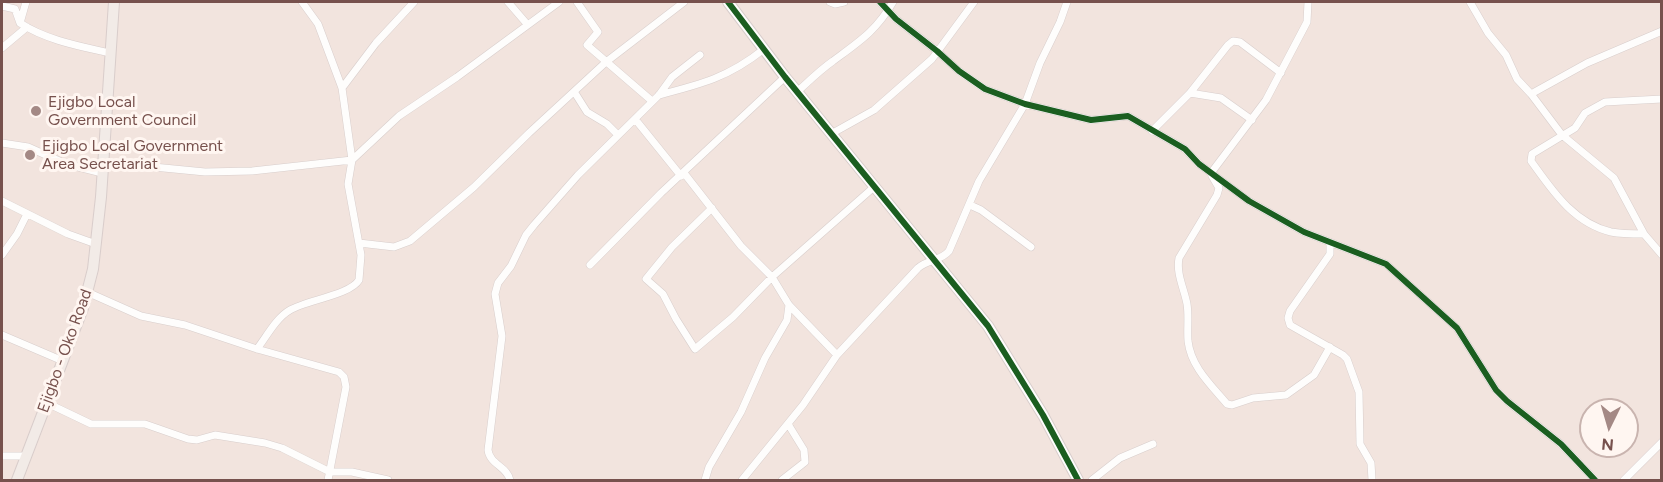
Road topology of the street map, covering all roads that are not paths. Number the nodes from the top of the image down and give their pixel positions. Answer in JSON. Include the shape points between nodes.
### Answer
{"nodes":[{"id":1,"x":26,"y":2,"type":"edge"},
{"id":2,"x":114,"y":2,"type":"edge"},
{"id":3,"x":302,"y":2,"type":"edge"},
{"id":4,"x":508,"y":2,"type":"edge"},
{"id":5,"x":559,"y":2,"type":"edge"},
{"id":6,"x":577,"y":2,"type":"edge"},
{"id":7,"x":684,"y":2,"type":"edge"},
{"id":8,"x":728,"y":2,"type":"edge"},
{"id":9,"x":830,"y":2,"type":"edge"},
{"id":10,"x":844,"y":2,"type":"edge"},
{"id":11,"x":880,"y":2,"type":"edge"},
{"id":12,"x":894,"y":2,"type":"edge"},
{"id":13,"x":974,"y":2,"type":"edge"},
{"id":14,"x":1067,"y":2,"type":"edge"},
{"id":15,"x":1308,"y":2,"type":"edge"},
{"id":16,"x":1470,"y":2,"type":"edge"},
{"id":17,"x":411,"y":3,"type":"edge"},
{"id":18,"x":2,"y":6,"type":"edge"},
{"id":19,"x":888,"y":11,"type":"junction"},
{"id":20,"x":527,"y":24,"type":"junction"},
{"id":21,"x":23,"y":25,"type":"junction"},
{"id":22,"x":1662,"y":31,"type":"edge"},
{"id":23,"x":2,"y":48,"type":"edge"},
{"id":24,"x":764,"y":49,"type":"junction"},
{"id":25,"x":938,"y":51,"type":"junction"},
{"id":26,"x":110,"y":53,"type":"junction"},
{"id":27,"x":700,"y":55,"type":"dead end"},
{"id":28,"x":613,"y":56,"type":"junction"},
{"id":29,"x":606,"y":62,"type":"junction"},
{"id":30,"x":616,"y":69,"type":"junction"},
{"id":31,"x":1281,"y":72,"type":"junction"},
{"id":32,"x":785,"y":76,"type":"junction"},
{"id":33,"x":342,"y":88,"type":"junction"},
{"id":34,"x":797,"y":92,"type":"junction"},
{"id":35,"x":575,"y":93,"type":"junction"},
{"id":36,"x":1190,"y":93,"type":"junction"},
{"id":37,"x":659,"y":94,"type":"junction"},
{"id":38,"x":1531,"y":94,"type":"junction"},
{"id":39,"x":1662,"y":99,"type":"edge"},
{"id":40,"x":652,"y":101,"type":"junction"},
{"id":41,"x":1025,"y":104,"type":"junction"},
{"id":42,"x":635,"y":119,"type":"junction"},
{"id":43,"x":1252,"y":120,"type":"junction"},
{"id":44,"x":1152,"y":131,"type":"junction"},
{"id":45,"x":831,"y":134,"type":"junction"},
{"id":46,"x":618,"y":135,"type":"junction"},
{"id":47,"x":1562,"y":135,"type":"junction"},
{"id":48,"x":2,"y":143,"type":"edge"},
{"id":49,"x":352,"y":160,"type":"junction"},
{"id":50,"x":102,"y":167,"type":"junction"},
{"id":51,"x":1211,"y":173,"type":"junction"},
{"id":52,"x":683,"y":175,"type":"junction"},
{"id":53,"x":874,"y":188,"type":"junction"},
{"id":54,"x":2,"y":201,"type":"edge"},
{"id":55,"x":970,"y":205,"type":"junction"},
{"id":56,"x":712,"y":208,"type":"junction"},
{"id":57,"x":27,"y":214,"type":"junction"},
{"id":58,"x":1644,"y":234,"type":"junction"},
{"id":59,"x":359,"y":243,"type":"junction"},
{"id":60,"x":1330,"y":243,"type":"junction"},
{"id":61,"x":96,"y":244,"type":"junction"},
{"id":62,"x":1031,"y":247,"type":"dead end"},
{"id":63,"x":2,"y":255,"type":"edge"},
{"id":64,"x":1662,"y":255,"type":"edge"},
{"id":65,"x":932,"y":259,"type":"junction"},
{"id":66,"x":590,"y":265,"type":"dead end"},
{"id":67,"x":772,"y":277,"type":"junction"},
{"id":68,"x":87,"y":292,"type":"junction"},
{"id":69,"x":789,"y":305,"type":"junction"},
{"id":70,"x":2,"y":335,"type":"edge"},
{"id":71,"x":1329,"y":347,"type":"junction"},
{"id":72,"x":257,"y":350,"type":"junction"},
{"id":73,"x":837,"y":355,"type":"junction"},
{"id":74,"x":63,"y":361,"type":"junction"},
{"id":75,"x":47,"y":403,"type":"junction"},
{"id":76,"x":788,"y":424,"type":"junction"},
{"id":77,"x":1662,"y":442,"type":"edge"},
{"id":78,"x":1153,"y":444,"type":"dead end"},
{"id":79,"x":2,"y":456,"type":"edge"},
{"id":80,"x":26,"y":456,"type":"junction"},
{"id":81,"x":330,"y":472,"type":"junction"},
{"id":82,"x":17,"y":480,"type":"edge"},
{"id":83,"x":328,"y":480,"type":"edge"},
{"id":84,"x":388,"y":480,"type":"edge"},
{"id":85,"x":510,"y":480,"type":"edge"},
{"id":86,"x":705,"y":480,"type":"edge"},
{"id":87,"x":742,"y":480,"type":"edge"},
{"id":88,"x":782,"y":480,"type":"edge"},
{"id":89,"x":1078,"y":480,"type":"edge"},
{"id":90,"x":1092,"y":480,"type":"edge"},
{"id":91,"x":1372,"y":480,"type":"edge"},
{"id":92,"x":1595,"y":480,"type":"edge"},
{"id":93,"x":1624,"y":480,"type":"edge"}],
"edges":[{"from":1,"to":21,"type":"street"},
{"from":2,"to":26,"type":"main road","name":"Ejigbo - Oko Road"},
{"from":3,"to":33,"type":"street","via":[[318,24]]},
{"from":4,"to":20,"type":"street"},
{"from":5,"to":20,"type":"street"},
{"from":6,"to":29,"type":"street","via":[[598,32],[587,45]]},
{"from":7,"to":28,"type":"street"},
{"from":8,"to":24,"type":"street"},
{"from":9,"to":10,"type":"street"},
{"from":11,"to":19,"type":"street"},
{"from":12,"to":19,"type":"street"},
{"from":13,"to":25,"type":"street"},
{"from":14,"to":41,"type":"street"},
{"from":15,"to":31,"type":"street","via":[[1307,22]]},
{"from":16,"to":38,"type":"street","via":[[1506,55],[1517,79]]},
{"from":17,"to":33,"type":"street"},
{"from":18,"to":21,"type":"street","via":[[15,9]]},
{"from":19,"to":25,"type":"street"},
{"from":19,"to":34,"type":"street","via":[[860,42]]},
{"from":20,"to":49,"type":"street","via":[[399,116]]},
{"from":21,"to":23,"type":"street"},
{"from":21,"to":26,"type":"street","via":[[54,39]]},
{"from":22,"to":38,"type":"street","via":[[1587,63]]},
{"from":24,"to":32,"type":"street"},
{"from":24,"to":37,"type":"street","via":[[721,77]]},
{"from":25,"to":41,"type":"street","via":[[973,82]]},
{"from":25,"to":45,"type":"street","via":[[883,104]]},
{"from":26,"to":50,"type":"main road","name":"Ejigbo - Oko Road"},
{"from":27,"to":37,"type":"street","via":[[672,77]]},
{"from":28,"to":29,"type":"street"},
{"from":28,"to":30,"type":"street"},
{"from":29,"to":30,"type":"street"},
{"from":29,"to":35,"type":"street"},
{"from":30,"to":40,"type":"street"},
{"from":31,"to":36,"type":"street","via":[[1233,41]]},
{"from":31,"to":43,"type":"street"},
{"from":32,"to":34,"type":"street"},
{"from":32,"to":52,"type":"street"},
{"from":33,"to":49,"type":"street"},
{"from":34,"to":45,"type":"street"},
{"from":35,"to":46,"type":"street","via":[[587,112]]},
{"from":35,"to":59,"type":"street","via":[[410,241],[394,247]]},
{"from":36,"to":43,"type":"street","via":[[1221,99]]},
{"from":36,"to":44,"type":"street"},
{"from":37,"to":40,"type":"street"},
{"from":38,"to":47,"type":"street"},
{"from":39,"to":47,"type":"street","via":[[1605,102],[1590,109],[1575,128]]},
{"from":40,"to":42,"type":"street"},
{"from":41,"to":44,"type":"street","via":[[1095,120],[1128,116]]},
{"from":41,"to":55,"type":"street","via":[[986,169]]},
{"from":42,"to":46,"type":"street"},
{"from":42,"to":52,"type":"street"},
{"from":43,"to":51,"type":"street"},
{"from":44,"to":51,"type":"street","via":[[1185,149]]},
{"from":45,"to":53,"type":"street"},
{"from":46,"to":85,"type":"street","via":[[534,225],[498,283],[495,294],[502,336],[488,450],[492,461],[507,471]]},
{"from":47,"to":58,"type":"street","via":[[1614,178]]},
{"from":47,"to":58,"type":"street","via":[[1532,154],[1531,161],[1564,205],[1603,230]]},
{"from":48,"to":50,"type":"street","via":[[28,147],[66,164]]},
{"from":49,"to":50,"type":"street","via":[[252,171]]},
{"from":49,"to":59,"type":"street","via":[[348,184]]},
{"from":50,"to":61,"type":"main road","name":"Ejigbo - Oko Road"},
{"from":51,"to":60,"type":"street","via":[[1249,201]]},
{"from":51,"to":71,"type":"street","via":[[1219,188],[1217,195],[1178,265],[1186,303],[1188,344],[1198,369],[1232,405],[1253,398],[1286,395],[1314,375]]},
{"from":52,"to":56,"type":"street"},
{"from":52,"to":66,"type":"street"},
{"from":53,"to":65,"type":"street"},
{"from":53,"to":67,"type":"street"},
{"from":54,"to":57,"type":"street"},
{"from":55,"to":62,"type":"street"},
{"from":55,"to":65,"type":"street","via":[[950,251],[944,258]]},
{"from":56,"to":67,"type":"street","via":[[741,246]]},
{"from":56,"to":67,"type":"street","via":[[646,279],[663,294],[693,347],[698,348]]},
{"from":57,"to":61,"type":"street"},
{"from":57,"to":63,"type":"street"},
{"from":58,"to":64,"type":"street"},
{"from":59,"to":72,"type":"street","via":[[356,284],[282,315]]},
{"from":60,"to":71,"type":"street","via":[[1330,254],[1288,318],[1290,325]]},
{"from":60,"to":92,"type":"street","via":[[1386,264],[1448,319],[1497,390],[1561,444]]},
{"from":61,"to":68,"type":"main road","name":"Ejigbo - Oko Road"},
{"from":65,"to":73,"type":"street","via":[[918,268]]},
{"from":65,"to":89,"type":"street","via":[[996,338]]},
{"from":67,"to":69,"type":"street"},
{"from":68,"to":72,"type":"street","via":[[141,316],[185,325]]},
{"from":68,"to":74,"type":"main road","name":"Ejigbo - Oko Road"},
{"from":69,"to":73,"type":"street"},
{"from":69,"to":86,"type":"street","via":[[787,320]]},
{"from":70,"to":74,"type":"street"},
{"from":71,"to":91,"type":"street","via":[[1347,359],[1359,392],[1360,444],[1371,462]]},
{"from":72,"to":81,"type":"street","via":[[339,372],[344,377],[346,387]]},
{"from":73,"to":76,"type":"street"},
{"from":74,"to":75,"type":"main road","name":"Ejigbo - Oko Road"},
{"from":75,"to":80,"type":"main road","name":"Ejigbo - Oko Road"},
{"from":75,"to":81,"type":"street","via":[[91,424],[145,424],[188,439],[215,435],[265,443]]},
{"from":76,"to":87,"type":"street"},
{"from":76,"to":88,"type":"street","via":[[804,450],[805,462]]},
{"from":77,"to":93,"type":"street"},
{"from":78,"to":90,"type":"street","via":[[1120,458]]},
{"from":79,"to":80,"type":"street"},
{"from":80,"to":82,"type":"main road","name":"Ejigbo - Oko Road"},
{"from":81,"to":83,"type":"street"},
{"from":81,"to":84,"type":"street","via":[[352,472]]}]}
